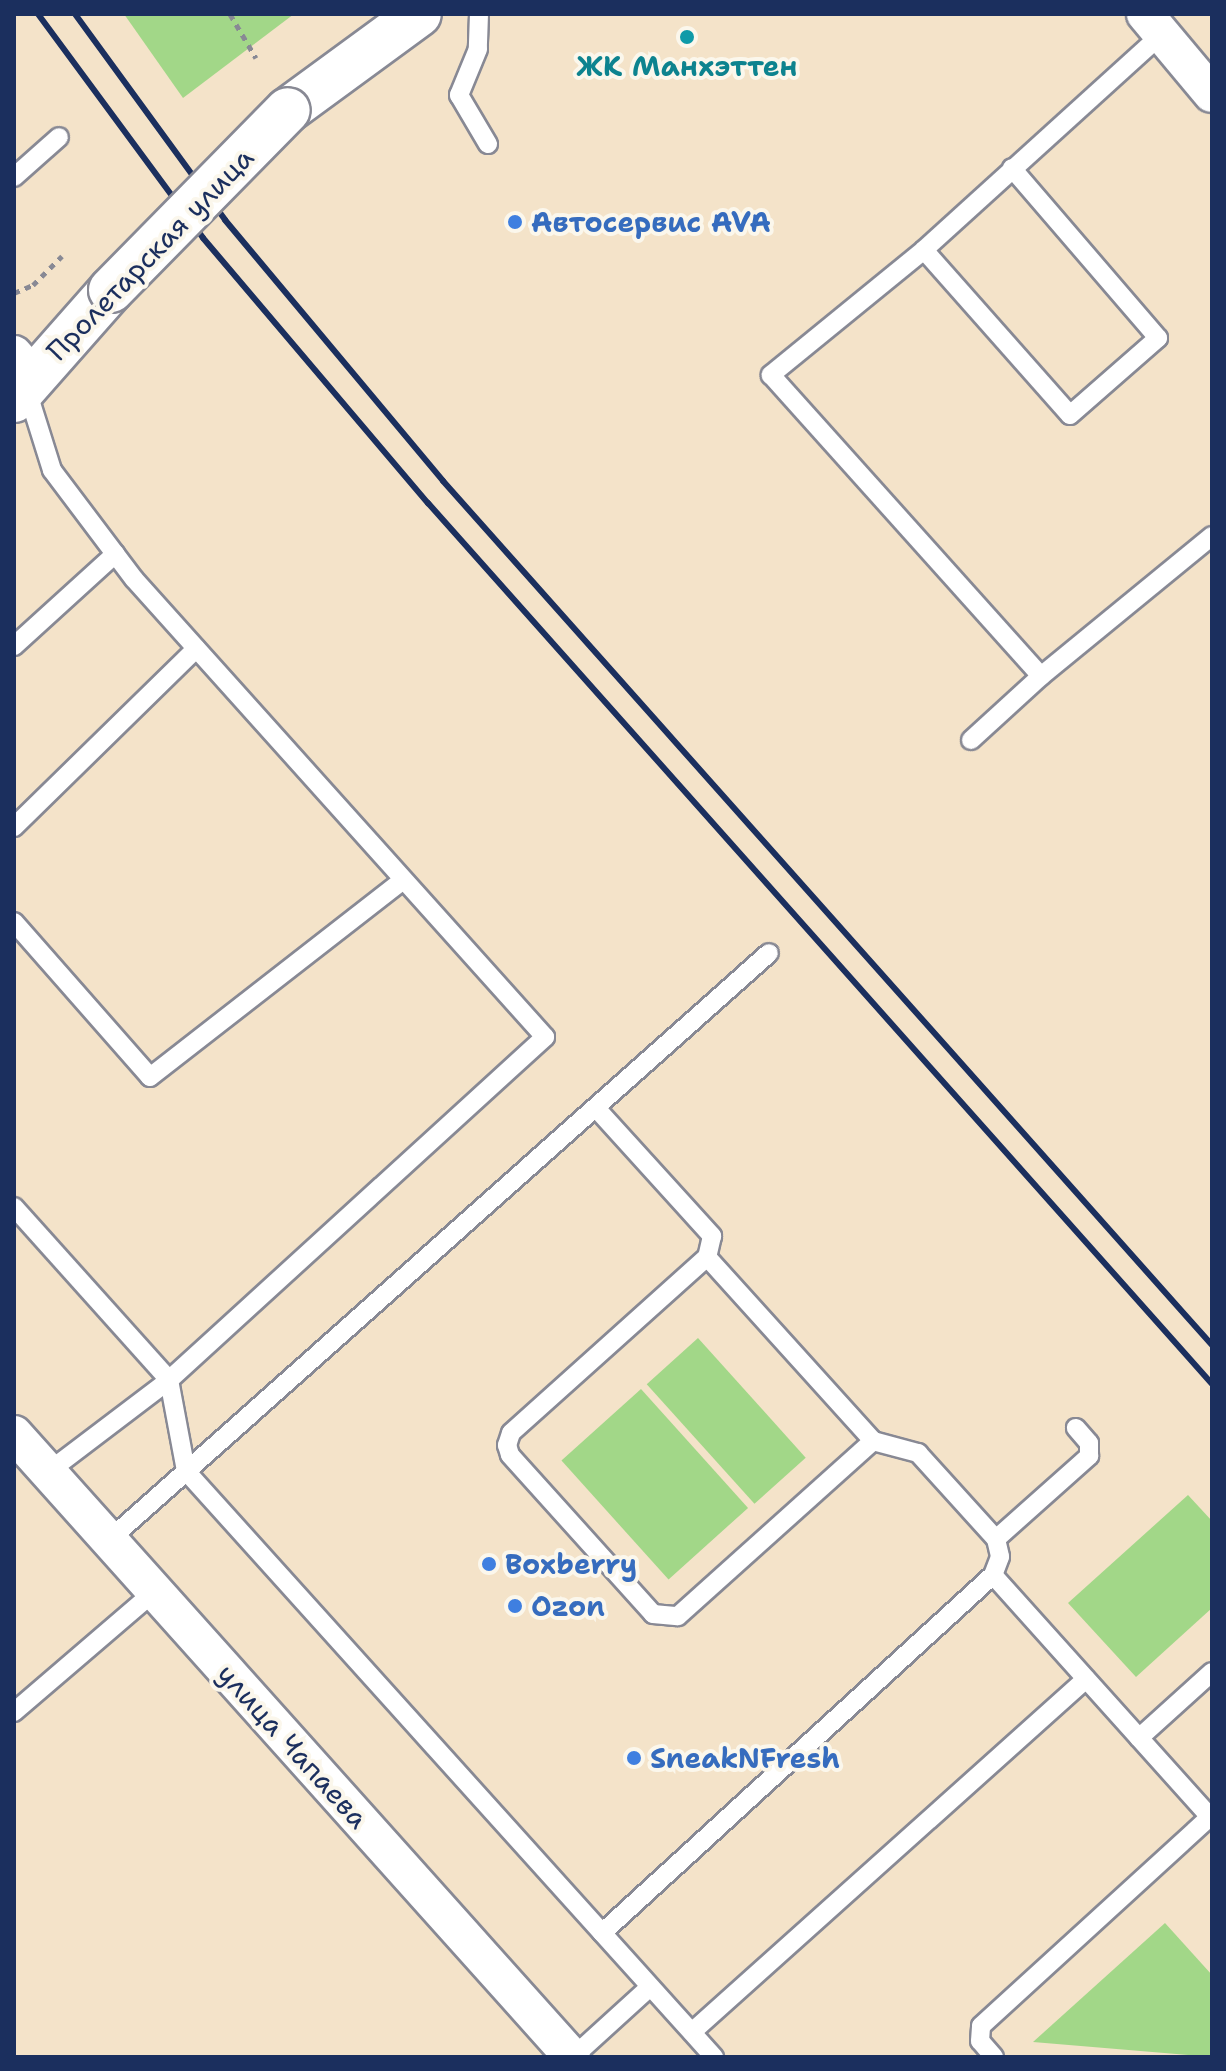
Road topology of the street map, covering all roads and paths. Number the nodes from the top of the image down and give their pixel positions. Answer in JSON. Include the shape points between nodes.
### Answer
{"nodes":[{"id":1,"x":230,"y":14,"type":"edge"},
{"id":2,"x":479,"y":14,"type":"edge"},
{"id":3,"x":414,"y":15,"type":"edge"},
{"id":4,"x":1154,"y":24,"type":"edge"},
{"id":5,"x":256,"y":58,"type":"dead end"},
{"id":6,"x":1212,"y":94,"type":"edge"},
{"id":7,"x":59,"y":137,"type":"dead end"},
{"id":8,"x":488,"y":144,"type":"dead end"},
{"id":9,"x":1012,"y":168,"type":"junction"},
{"id":10,"x":14,"y":177,"type":"edge"},
{"id":11,"x":924,"y":250,"type":"junction"},
{"id":12,"x":62,"y":256,"type":"dead end"},
{"id":13,"x":14,"y":293,"type":"edge"},
{"id":14,"x":22,"y":380,"type":"edge"},
{"id":15,"x":1212,"y":536,"type":"edge"},
{"id":16,"x":115,"y":554,"type":"junction"},
{"id":17,"x":14,"y":646,"type":"edge"},
{"id":18,"x":196,"y":649,"type":"junction"},
{"id":19,"x":1041,"y":676,"type":"junction"},
{"id":20,"x":971,"y":740,"type":"dead end"},
{"id":21,"x":14,"y":827,"type":"edge"},
{"id":22,"x":403,"y":880,"type":"junction"},
{"id":23,"x":14,"y":922,"type":"edge"},
{"id":24,"x":769,"y":953,"type":"dead end"},
{"id":25,"x":596,"y":1108,"type":"junction"},
{"id":26,"x":14,"y":1207,"type":"edge"},
{"id":27,"x":707,"y":1257,"type":"junction"},
{"id":28,"x":169,"y":1380,"type":"junction"},
{"id":29,"x":1076,"y":1428,"type":"dead end"},
{"id":30,"x":14,"y":1434,"type":"edge"},
{"id":31,"x":873,"y":1441,"type":"junction"},
{"id":32,"x":186,"y":1471,"type":"junction"},
{"id":33,"x":48,"y":1472,"type":"junction"},
{"id":34,"x":996,"y":1539,"type":"junction"},
{"id":35,"x":109,"y":1540,"type":"junction"},
{"id":36,"x":993,"y":1575,"type":"junction"},
{"id":37,"x":155,"y":1591,"type":"junction"},
{"id":38,"x":1212,"y":1672,"type":"edge"},
{"id":39,"x":1086,"y":1679,"type":"junction"},
{"id":40,"x":14,"y":1712,"type":"edge"},
{"id":41,"x":1139,"y":1738,"type":"junction"},
{"id":42,"x":1211,"y":1818,"type":"edge"},
{"id":43,"x":602,"y":1933,"type":"junction"},
{"id":44,"x":650,"y":1987,"type":"junction"},
{"id":45,"x":692,"y":2032,"type":"junction"},
{"id":46,"x":573,"y":2057,"type":"edge"},
{"id":47,"x":714,"y":2057,"type":"edge"},
{"id":48,"x":994,"y":2057,"type":"edge"}],
"edges":[{"from":1,"to":5,"type":"path"},
{"from":2,"to":8,"type":"lane","via":[[478,49],[459,95]]},
{"from":3,"to":14,"type":"street","name":"Пролетарская улица","bridge":true,"via":[[288,110]]},
{"from":4,"to":6,"type":"street"},
{"from":4,"to":9,"type":"lane"},
{"from":7,"to":10,"type":"lane"},
{"from":9,"to":11,"type":"lane"},
{"from":9,"to":11,"type":"lane","via":[[1158,338],[1070,415]]},
{"from":11,"to":19,"type":"lane","via":[[771,375]]},
{"from":12,"to":13,"type":"path","via":[[33,285]]},
{"from":14,"to":16,"type":"lane","via":[[52,470]]},
{"from":15,"to":19,"type":"lane"},
{"from":16,"to":17,"type":"lane"},
{"from":16,"to":18,"type":"lane"},
{"from":18,"to":21,"type":"lane"},
{"from":18,"to":22,"type":"lane"},
{"from":19,"to":20,"type":"lane"},
{"from":22,"to":23,"type":"lane","via":[[150,1077]]},
{"from":22,"to":28,"type":"lane","via":[[545,1037]]},
{"from":24,"to":25,"type":"lane"},
{"from":25,"to":27,"type":"lane","via":[[712,1236]]},
{"from":25,"to":32,"type":"lane"},
{"from":26,"to":28,"type":"lane"},
{"from":27,"to":31,"type":"lane"},
{"from":27,"to":31,"type":"lane","via":[[511,1433],[507,1445],[510,1455],[643,1603],[653,1614],[678,1616]]},
{"from":28,"to":32,"type":"lane"},
{"from":28,"to":33,"type":"lane"},
{"from":29,"to":34,"type":"lane","via":[[1089,1443],[1089,1456]]},
{"from":30,"to":33,"type":"street","name":"улица Чапаева"},
{"from":31,"to":34,"type":"lane","via":[[918,1453]]},
{"from":32,"to":35,"type":"lane"},
{"from":32,"to":43,"type":"lane"},
{"from":33,"to":35,"type":"street","name":"улица Чапаева"},
{"from":34,"to":36,"type":"lane","via":[[1000,1557]]},
{"from":35,"to":37,"type":"street","name":"улица Чапаева"},
{"from":36,"to":39,"type":"lane"},
{"from":36,"to":43,"type":"lane"},
{"from":37,"to":40,"type":"lane"},
{"from":37,"to":46,"type":"street","name":"улица Чапаева"},
{"from":38,"to":41,"type":"lane"},
{"from":39,"to":41,"type":"lane"},
{"from":39,"to":45,"type":"lane"},
{"from":41,"to":42,"type":"lane"},
{"from":42,"to":48,"type":"lane","via":[[981,2026],[980,2041]]},
{"from":43,"to":44,"type":"lane"},
{"from":44,"to":45,"type":"lane"},
{"from":44,"to":46,"type":"lane"},
{"from":45,"to":47,"type":"lane"}]}
